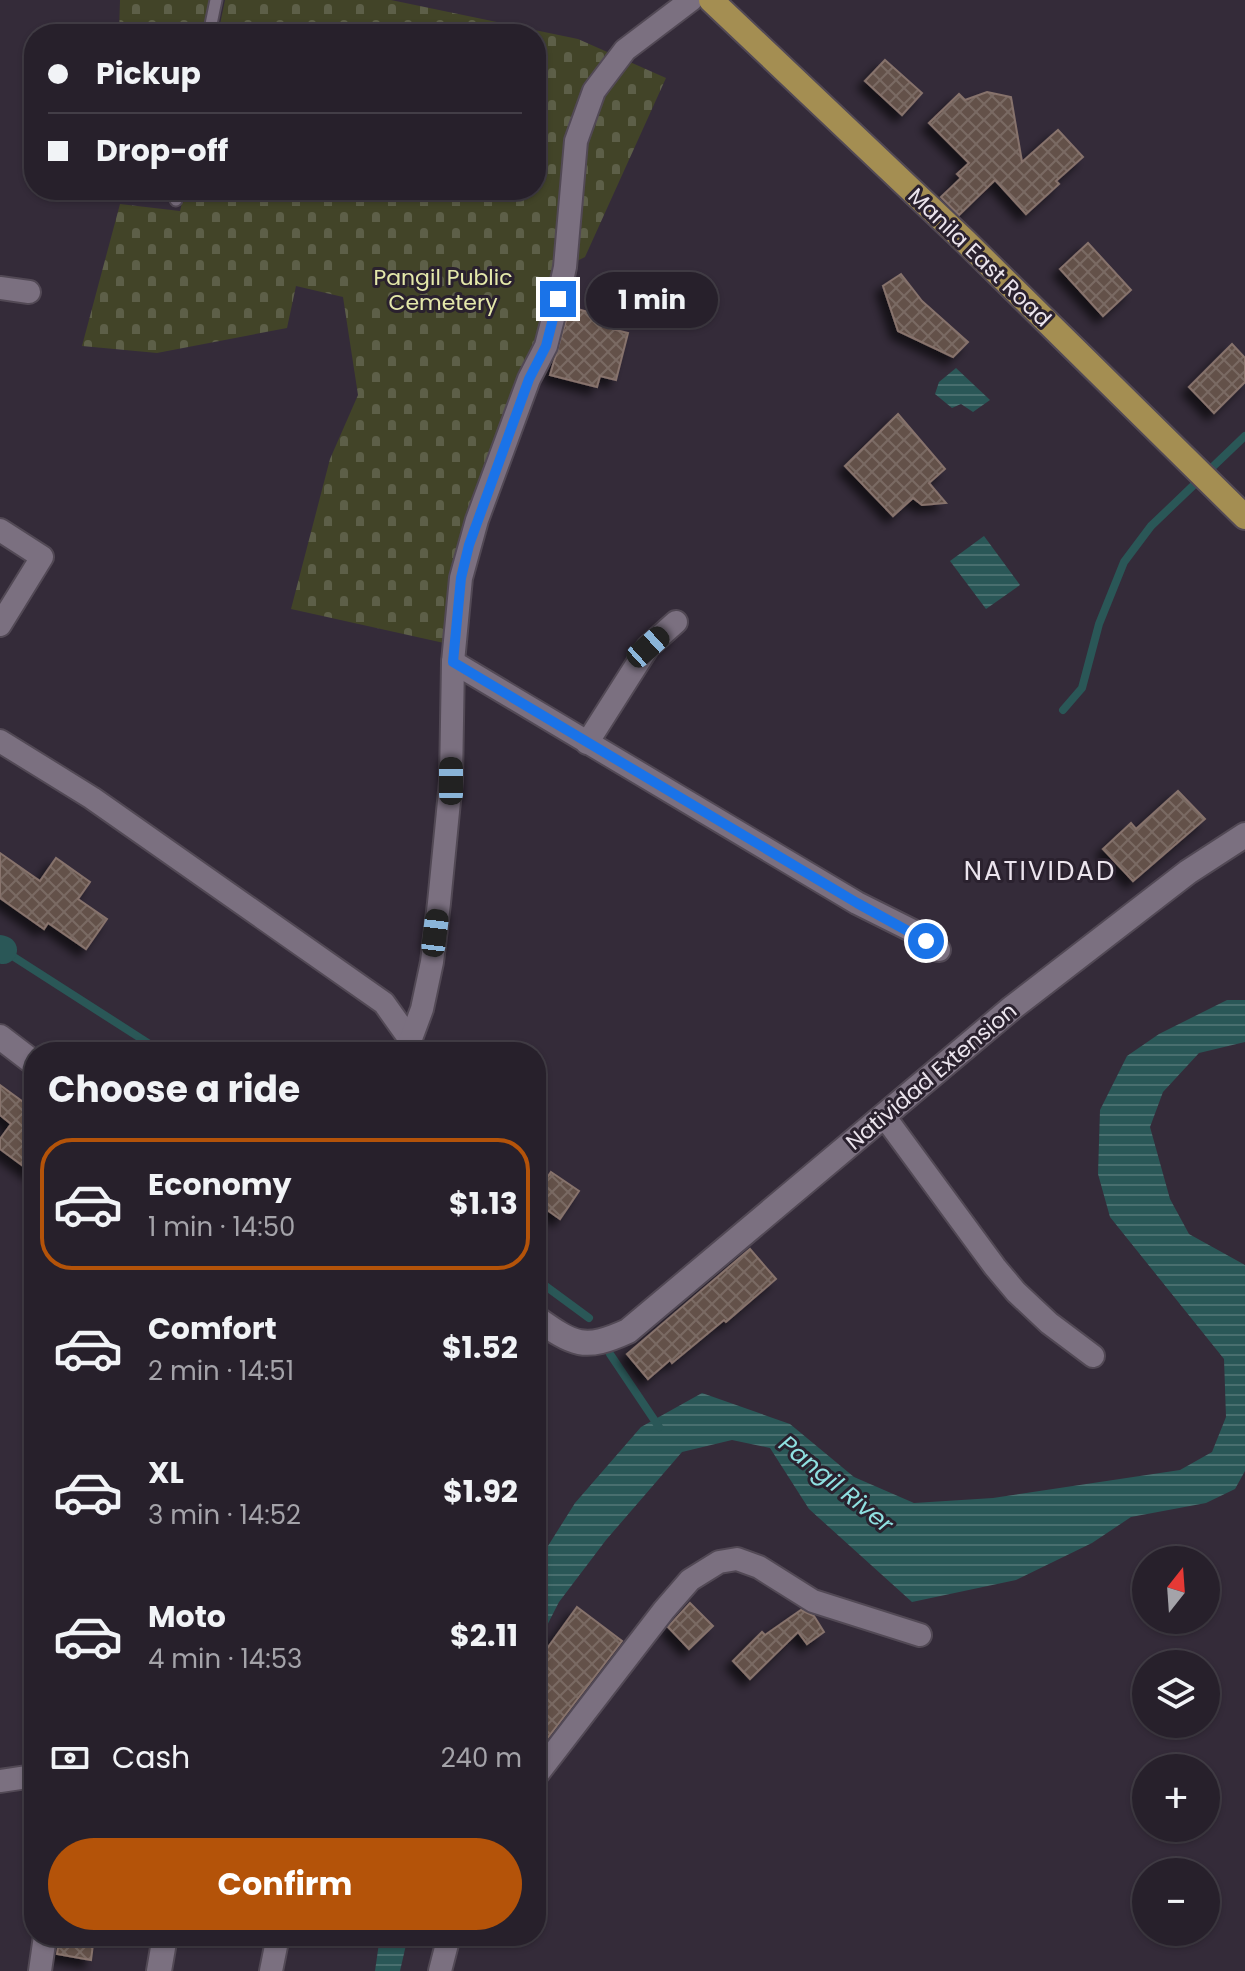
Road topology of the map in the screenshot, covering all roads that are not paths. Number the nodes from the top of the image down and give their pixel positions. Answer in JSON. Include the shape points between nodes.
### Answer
{"nodes":[{"id":1,"x":216,"y":0,"type":"edge"},
{"id":2,"x":691,"y":0,"type":"edge"},
{"id":3,"x":711,"y":0,"type":"edge"},
{"id":4,"x":211,"y":24,"type":"edge"},
{"id":5,"x":0,"y":288,"type":"edge"},
{"id":6,"x":29,"y":292,"type":"dead end"},
{"id":7,"x":1245,"y":517,"type":"edge"},
{"id":8,"x":0,"y":530,"type":"edge"},
{"id":9,"x":676,"y":622,"type":"dead end"},
{"id":10,"x":0,"y":625,"type":"edge"},
{"id":11,"x":453,"y":662,"type":"junction"},
{"id":12,"x":0,"y":741,"type":"edge"},
{"id":13,"x":587,"y":743,"type":"junction"},
{"id":14,"x":1245,"y":835,"type":"edge"},
{"id":15,"x":939,"y":950,"type":"dead end"},
{"id":16,"x":0,"y":1037,"type":"edge"},
{"id":17,"x":406,"y":1042,"type":"edge"},
{"id":18,"x":410,"y":1042,"type":"edge"},
{"id":19,"x":24,"y":1055,"type":"edge"},
{"id":20,"x":884,"y":1116,"type":"junction"},
{"id":21,"x":546,"y":1325,"type":"edge"},
{"id":22,"x":1093,"y":1356,"type":"dead end"},
{"id":23,"x":920,"y":1635,"type":"dead end"},
{"id":24,"x":546,"y":1763,"type":"edge"},
{"id":25,"x":24,"y":1777,"type":"edge"},
{"id":26,"x":0,"y":1781,"type":"edge"},
{"id":27,"x":44,"y":1946,"type":"edge"},
{"id":28,"x":163,"y":1946,"type":"edge"},
{"id":29,"x":276,"y":1946,"type":"edge"},
{"id":30,"x":446,"y":1946,"type":"edge"},
{"id":31,"x":40,"y":1971,"type":"edge"},
{"id":32,"x":159,"y":1971,"type":"edge"},
{"id":33,"x":271,"y":1971,"type":"edge"},
{"id":34,"x":440,"y":1971,"type":"edge"}],
"edges":[{"from":1,"to":4,"type":"lane"},
{"from":2,"to":11,"type":"street","via":[[625,50],[594,91],[576,141],[558,299],[546,346],[469,545]]},
{"from":3,"to":7,"type":"main road","name":"Manila East Road"},
{"from":5,"to":6,"type":"street"},
{"from":8,"to":10,"type":"street","via":[[42,557]]},
{"from":9,"to":13,"type":"street","via":[[648,647]]},
{"from":11,"to":13,"type":"street"},
{"from":11,"to":18,"type":"street","via":[[451,781],[439,903],[432,962]]},
{"from":12,"to":17,"type":"street","via":[[92,798],[384,1003]]},
{"from":13,"to":15,"type":"street"},
{"from":14,"to":20,"type":"street","name":"Natividad Extension","via":[[1188,872],[1012,1008]]},
{"from":16,"to":19,"type":"street"},
{"from":20,"to":21,"type":"street","name":"Natividad Extension","via":[[628,1331],[601,1343],[581,1344]]},
{"from":20,"to":22,"type":"street","via":[[1016,1292]]},
{"from":23,"to":24,"type":"street","via":[[813,1601],[737,1559],[719,1562],[690,1580],[664,1610]]},
{"from":25,"to":26,"type":"street"},
{"from":27,"to":31,"type":"street"},
{"from":28,"to":32,"type":"street"},
{"from":29,"to":33,"type":"street"},
{"from":30,"to":34,"type":"street"}]}
